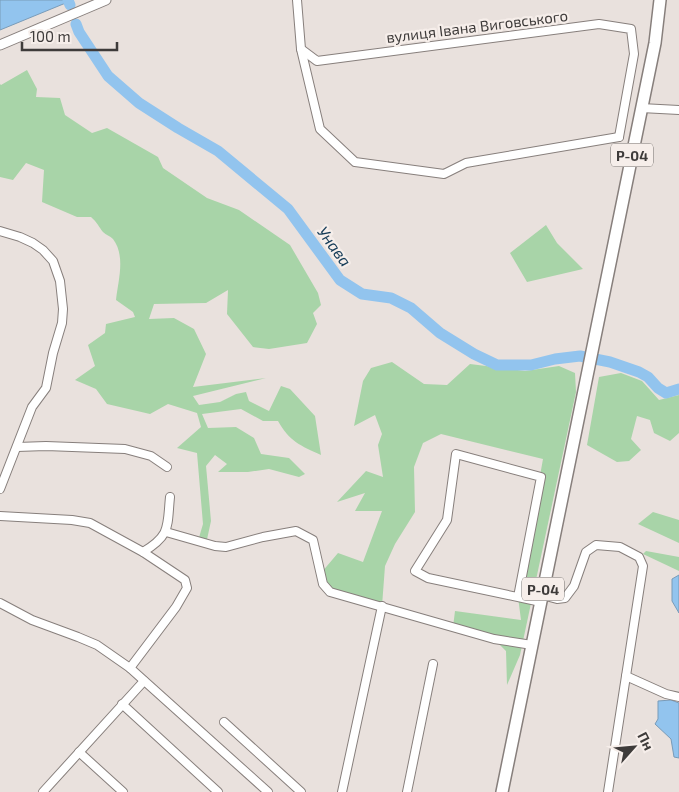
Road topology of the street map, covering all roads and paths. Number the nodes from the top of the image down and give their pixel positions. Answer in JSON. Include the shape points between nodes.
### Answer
{"nodes":[{"id":1,"x":106,"y":0,"type":"edge"},
{"id":2,"x":297,"y":0,"type":"edge"},
{"id":3,"x":660,"y":0,"type":"edge"},
{"id":4,"x":0,"y":45,"type":"edge"},
{"id":5,"x":301,"y":49,"type":"junction"},
{"id":6,"x":641,"y":108,"type":"junction"},
{"id":7,"x":679,"y":110,"type":"edge"},
{"id":8,"x":619,"y":137,"type":"junction"},
{"id":9,"x":634,"y":145,"type":"junction"},
{"id":10,"x":0,"y":231,"type":"edge"},
{"id":11,"x":18,"y":447,"type":"junction"},
{"id":12,"x":167,"y":467,"type":"dead end"},
{"id":13,"x":0,"y":489,"type":"edge"},
{"id":14,"x":170,"y":497,"type":"dead end"},
{"id":15,"x":0,"y":516,"type":"edge"},
{"id":16,"x":166,"y":532,"type":"junction"},
{"id":17,"x":143,"y":552,"type":"junction"},
{"id":18,"x":518,"y":597,"type":"junction"},
{"id":19,"x":541,"y":599,"type":"junction"},
{"id":20,"x":0,"y":603,"type":"edge"},
{"id":21,"x":382,"y":606,"type":"junction"},
{"id":22,"x":532,"y":645,"type":"junction"},
{"id":23,"x":433,"y":664,"type":"dead end"},
{"id":24,"x":130,"y":668,"type":"junction"},
{"id":25,"x":626,"y":676,"type":"junction"},
{"id":26,"x":142,"y":679,"type":"junction"},
{"id":27,"x":679,"y":697,"type":"edge"},
{"id":28,"x":122,"y":704,"type":"junction"},
{"id":29,"x":224,"y":722,"type":"dead end"},
{"id":30,"x":79,"y":752,"type":"junction"},
{"id":31,"x":43,"y":792,"type":"edge"},
{"id":32,"x":123,"y":792,"type":"edge"},
{"id":33,"x":218,"y":792,"type":"edge"},
{"id":34,"x":268,"y":792,"type":"edge"},
{"id":35,"x":301,"y":792,"type":"edge"},
{"id":36,"x":342,"y":792,"type":"edge"},
{"id":37,"x":407,"y":792,"type":"edge"},
{"id":38,"x":502,"y":792,"type":"edge"},
{"id":39,"x":608,"y":792,"type":"edge"}],
"edges":[{"from":1,"to":4,"type":"street"},
{"from":2,"to":5,"type":"street"},
{"from":3,"to":6,"type":"main road","number":"Р-04","via":[[655,43]]},
{"from":5,"to":8,"type":"street","via":[[320,129],[355,162],[444,174],[466,163]]},
{"from":5,"to":8,"type":"street","name":"вулиця Івана Виговського","via":[[316,60],[599,24],[631,29],[634,54]]},
{"from":6,"to":7,"type":"street"},
{"from":6,"to":9,"type":"main road","number":"Р-04"},
{"from":8,"to":9,"type":"street"},
{"from":9,"to":19,"type":"main road","number":"Р-04"},
{"from":10,"to":11,"type":"street","via":[[20,237],[43,250],[53,261],[62,294],[62,323],[46,388],[32,407]]},
{"from":11,"to":12,"type":"street","via":[[125,449],[151,456]]},
{"from":11,"to":13,"type":"street"},
{"from":14,"to":16,"type":"street"},
{"from":15,"to":17,"type":"street","via":[[90,523]]},
{"from":16,"to":17,"type":"street"},
{"from":16,"to":21,"type":"street","via":[[226,547],[296,531],[313,540],[323,584],[330,592]]},
{"from":17,"to":24,"type":"street","via":[[187,583],[176,607]]},
{"from":18,"to":18,"type":"street","via":[[428,578],[416,571],[447,520],[456,454],[541,478]]},
{"from":18,"to":19,"type":"street"},
{"from":19,"to":22,"type":"main road","number":"Р-04"},
{"from":19,"to":25,"type":"street","via":[[565,598],[574,586],[586,552],[596,545],[620,547],[639,556],[642,566]]},
{"from":20,"to":24,"type":"street","via":[[32,620],[97,646]]},
{"from":21,"to":22,"type":"street","via":[[494,639]]},
{"from":21,"to":36,"type":"street"},
{"from":22,"to":38,"type":"main road","number":"Р-04"},
{"from":23,"to":37,"type":"street"},
{"from":24,"to":26,"type":"street"},
{"from":25,"to":27,"type":"street"},
{"from":25,"to":39,"type":"street"},
{"from":26,"to":28,"type":"street"},
{"from":26,"to":34,"type":"street"},
{"from":28,"to":30,"type":"street"},
{"from":28,"to":33,"type":"street"},
{"from":29,"to":35,"type":"street"},
{"from":30,"to":31,"type":"street"},
{"from":30,"to":32,"type":"street"}]}
